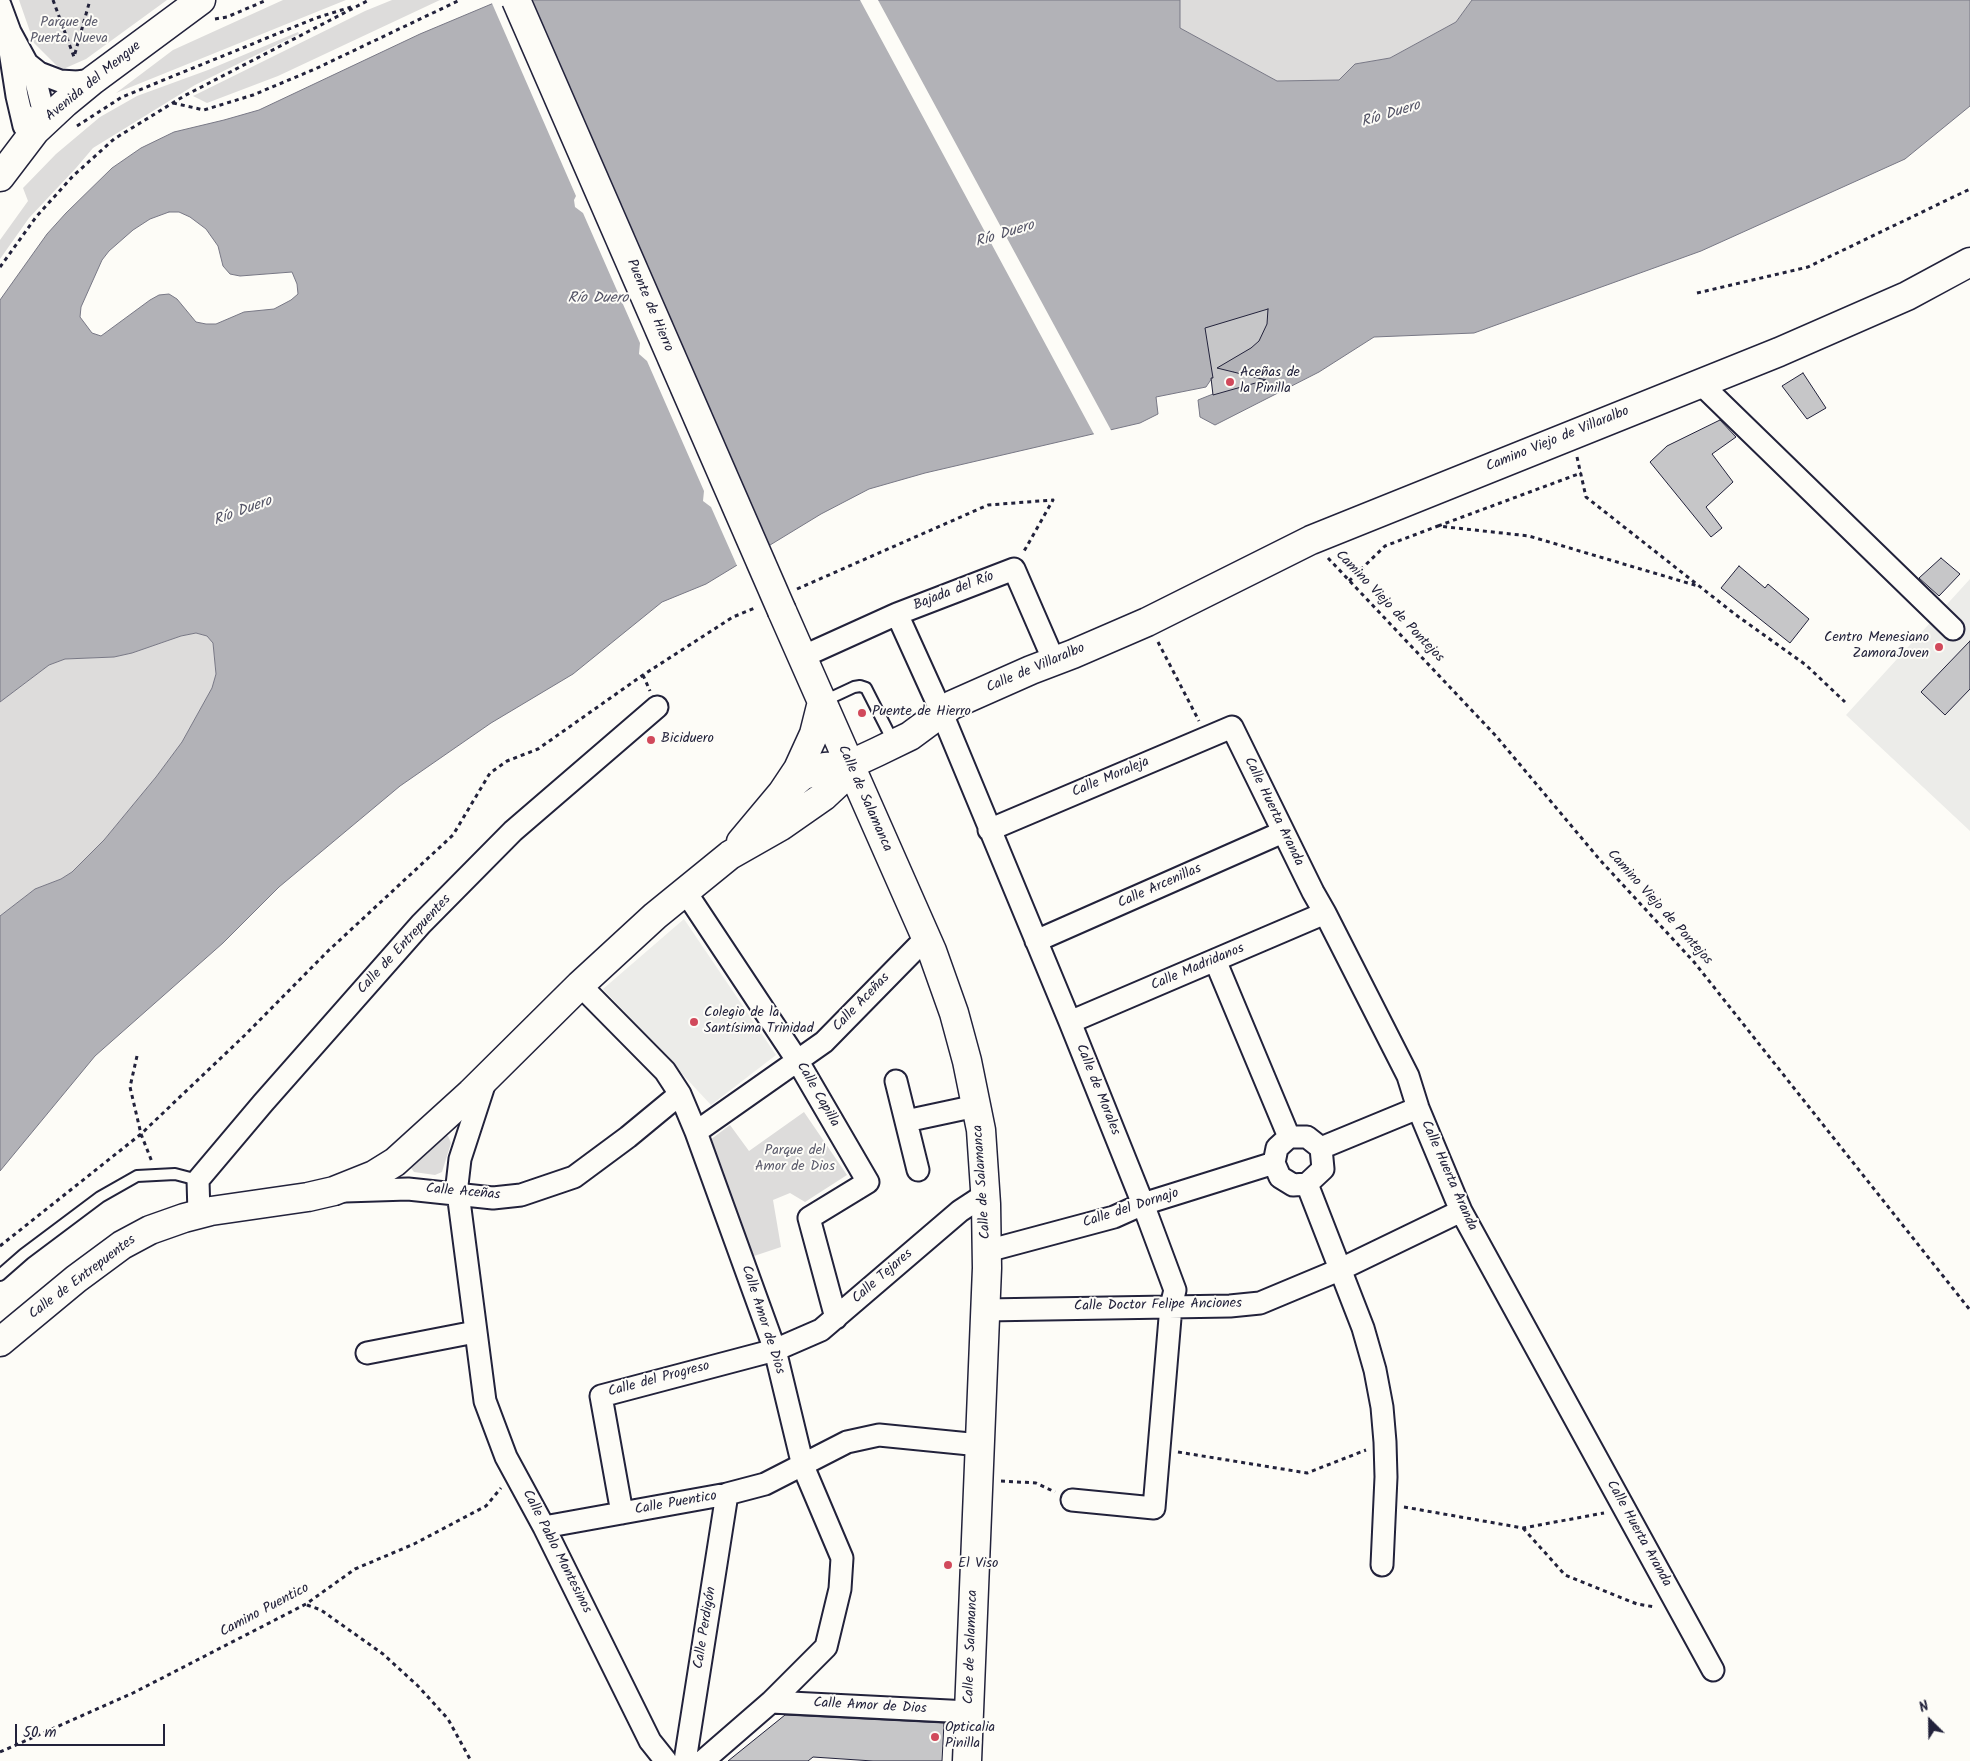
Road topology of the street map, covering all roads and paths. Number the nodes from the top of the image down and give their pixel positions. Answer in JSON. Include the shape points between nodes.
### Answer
{"nodes":[{"id":1,"x":53,"y":0,"type":"edge"},
{"id":2,"x":90,"y":0,"type":"edge"},
{"id":3,"x":267,"y":0,"type":"edge"},
{"id":4,"x":369,"y":0,"type":"edge"},
{"id":5,"x":460,"y":0,"type":"edge"},
{"id":6,"x":516,"y":0,"type":"edge"},
{"id":7,"x":360,"y":4,"type":"junction"},
{"id":8,"x":205,"y":10,"type":"edge"},
{"id":9,"x":2,"y":11,"type":"edge"},
{"id":10,"x":29,"y":65,"type":"junction"},
{"id":11,"x":93,"y":80,"type":"junction"},
{"id":12,"x":172,"y":103,"type":"junction"},
{"id":13,"x":32,"y":118,"type":"junction"},
{"id":14,"x":70,"y":131,"type":"dead end"},
{"id":15,"x":0,"y":177,"type":"edge"},
{"id":16,"x":1970,"y":189,"type":"edge"},
{"id":17,"x":1970,"y":262,"type":"edge"},
{"id":18,"x":0,"y":267,"type":"edge"},
{"id":19,"x":1697,"y":293,"type":"dead end"},
{"id":20,"x":1700,"y":383,"type":"junction"},
{"id":21,"x":1570,"y":435,"type":"junction"},
{"id":22,"x":1581,"y":473,"type":"junction"},
{"id":23,"x":1438,"y":526,"type":"junction"},
{"id":24,"x":1311,"y":540,"type":"junction"},
{"id":25,"x":1014,"y":569,"type":"junction"},
{"id":26,"x":833,"y":573,"type":"dead end"},
{"id":27,"x":1350,"y":581,"type":"junction"},
{"id":28,"x":1700,"y":586,"type":"junction"},
{"id":29,"x":782,"y":612,"type":"joint"},
{"id":30,"x":897,"y":614,"type":"junction"},
{"id":31,"x":734,"y":617,"type":"dead end"},
{"id":32,"x":1147,"y":622,"type":"junction"},
{"id":33,"x":1953,"y":629,"type":"dead end"},
{"id":34,"x":802,"y":657,"type":"junction"},
{"id":35,"x":1054,"y":661,"type":"junction"},
{"id":36,"x":822,"y":702,"type":"junction"},
{"id":37,"x":1846,"y":702,"type":"dead end"},
{"id":38,"x":657,"y":707,"type":"dead end"},
{"id":39,"x":941,"y":711,"type":"junction"},
{"id":40,"x":1232,"y":726,"type":"joint"},
{"id":41,"x":1207,"y":737,"type":"junction"},
{"id":42,"x":894,"y":744,"type":"junction"},
{"id":43,"x":849,"y":765,"type":"junction"},
{"id":44,"x":782,"y":793,"type":"junction"},
{"id":45,"x":989,"y":830,"type":"junction"},
{"id":46,"x":1283,"y":832,"type":"junction"},
{"id":47,"x":730,"y":855,"type":"junction"},
{"id":48,"x":685,"y":891,"type":"junction"},
{"id":49,"x":1326,"y":913,"type":"junction"},
{"id":50,"x":926,"y":938,"type":"junction"},
{"id":51,"x":1036,"y":941,"type":"junction"},
{"id":52,"x":1215,"y":960,"type":"junction"},
{"id":53,"x":580,"y":985,"type":"junction"},
{"id":54,"x":1070,"y":1022,"type":"junction"},
{"id":55,"x":137,"y":1056,"type":"dead end"},
{"id":56,"x":797,"y":1060,"type":"junction"},
{"id":57,"x":487,"y":1077,"type":"junction"},
{"id":58,"x":896,"y":1081,"type":"dead end"},
{"id":59,"x":680,"y":1094,"type":"junction"},
{"id":60,"x":976,"y":1106,"type":"junction"},
{"id":61,"x":1418,"y":1108,"type":"junction"},
{"id":62,"x":906,"y":1121,"type":"junction"},
{"id":63,"x":696,"y":1132,"type":"junction"},
{"id":64,"x":141,"y":1134,"type":"junction"},
{"id":65,"x":1289,"y":1138,"type":"junction"},
{"id":66,"x":1321,"y":1148,"type":"junction"},
{"id":67,"x":1274,"y":1164,"type":"junction"},
{"id":68,"x":918,"y":1170,"type":"dead end"},
{"id":69,"x":157,"y":1175,"type":"junction"},
{"id":70,"x":198,"y":1180,"type":"junction"},
{"id":71,"x":1307,"y":1184,"type":"junction"},
{"id":72,"x":334,"y":1192,"type":"junction"},
{"id":73,"x":457,"y":1194,"type":"junction"},
{"id":74,"x":986,"y":1194,"type":"junction"},
{"id":75,"x":1144,"y":1204,"type":"junction"},
{"id":76,"x":1461,"y":1211,"type":"junction"},
{"id":77,"x":199,"y":1214,"type":"junction"},
{"id":78,"x":0,"y":1246,"type":"edge"},
{"id":79,"x":987,"y":1251,"type":"junction"},
{"id":80,"x":1339,"y":1270,"type":"junction"},
{"id":81,"x":0,"y":1275,"type":"edge"},
{"id":82,"x":1170,"y":1306,"type":"junction"},
{"id":83,"x":985,"y":1310,"type":"junction"},
{"id":84,"x":1970,"y":1310,"type":"edge"},
{"id":85,"x":836,"y":1318,"type":"junction"},
{"id":86,"x":475,"y":1332,"type":"junction"},
{"id":87,"x":0,"y":1342,"type":"edge"},
{"id":88,"x":775,"y":1350,"type":"junction"},
{"id":89,"x":367,"y":1352,"type":"dead end"},
{"id":90,"x":1385,"y":1442,"type":"junction"},
{"id":91,"x":980,"y":1445,"type":"junction"},
{"id":92,"x":1159,"y":1448,"type":"junction"},
{"id":93,"x":506,"y":1457,"type":"junction"},
{"id":94,"x":803,"y":1466,"type":"junction"},
{"id":95,"x":978,"y":1479,"type":"junction"},
{"id":96,"x":727,"y":1494,"type":"junction"},
{"id":97,"x":1072,"y":1500,"type":"joint"},
{"id":98,"x":1385,"y":1504,"type":"junction"},
{"id":99,"x":1625,"y":1509,"type":"junction"},
{"id":100,"x":622,"y":1513,"type":"junction"},
{"id":101,"x":544,"y":1527,"type":"junction"},
{"id":102,"x":1523,"y":1528,"type":"junction"},
{"id":103,"x":1382,"y":1565,"type":"dead end"},
{"id":104,"x":306,"y":1604,"type":"junction"},
{"id":105,"x":1680,"y":1611,"type":"junction"},
{"id":106,"x":1713,"y":1670,"type":"dead end"},
{"id":107,"x":772,"y":1702,"type":"junction"},
{"id":108,"x":969,"y":1712,"type":"junction"},
{"id":109,"x":0,"y":1752,"type":"edge"},
{"id":110,"x":471,"y":1761,"type":"edge"},
{"id":111,"x":666,"y":1761,"type":"edge"},
{"id":112,"x":684,"y":1761,"type":"edge"},
{"id":113,"x":703,"y":1761,"type":"edge"},
{"id":114,"x":967,"y":1761,"type":"edge"}],
"edges":[{"from":1,"to":2,"type":"path","via":[[74,57]]},
{"from":3,"to":8,"type":"path","via":[[227,17]]},
{"from":4,"to":7,"type":"path"},
{"from":5,"to":12,"type":"path","via":[[253,95],[204,110]]},
{"from":6,"to":29,"type":"street","name":"Puente de Hierro","bridge":true},
{"from":7,"to":12,"type":"path"},
{"from":7,"to":14,"type":"path","via":[[316,18],[122,97]]},
{"from":8,"to":11,"type":"street","name":"Avenida del Mengue"},
{"from":9,"to":10,"type":"street"},
{"from":9,"to":13,"type":"street","via":[[17,96]]},
{"from":10,"to":11,"type":"street","via":[[39,73],[60,81]]},
{"from":10,"to":13,"type":"street","via":[[41,96],[43,115]]},
{"from":11,"to":13,"type":"street","name":"Avenida del Mengue"},
{"from":12,"to":18,"type":"path","via":[[114,139],[73,176],[36,216]]},
{"from":13,"to":15,"type":"street","name":"Avenida del Mengue","via":[[18,151]]},
{"from":16,"to":19,"type":"path","via":[[1808,267]]},
{"from":17,"to":20,"type":"street","name":"Camino Viejo de Villaralbo","via":[[1908,296]]},
{"from":20,"to":21,"type":"street","name":"Camino Viejo de Villaralbo"},
{"from":20,"to":33,"type":"street"},
{"from":21,"to":22,"type":"path"},
{"from":21,"to":24,"type":"street","name":"Camino Viejo de Villaralbo"},
{"from":22,"to":23,"type":"path"},
{"from":22,"to":28,"type":"path","via":[[1586,497]]},
{"from":23,"to":27,"type":"path","via":[[1385,546]]},
{"from":23,"to":28,"type":"path","via":[[1528,536]]},
{"from":24,"to":27,"type":"path","name":"Camino Viejo de Pontejos"},
{"from":24,"to":32,"type":"street","name":"Camino Viejo de Villaralbo"},
{"from":25,"to":26,"type":"path","via":[[1053,500],[988,505]]},
{"from":25,"to":30,"type":"street","name":"Bajada del Río"},
{"from":25,"to":35,"type":"street"},
{"from":27,"to":84,"type":"path","name":"Camino Viejo de Pontejos","via":[[1496,736],[1600,860],[1694,962]]},
{"from":28,"to":37,"type":"path","via":[[1806,665]]},
{"from":29,"to":34,"type":"street","name":"Calle de Salamanca"},
{"from":30,"to":34,"type":"street","name":"Bajada del Río"},
{"from":30,"to":39,"type":"street","name":"Calle de Morales"},
{"from":31,"to":64,"type":"path","via":[[643,675],[538,749],[507,761],[490,773],[453,835],[328,951]]},
{"from":32,"to":35,"type":"street","name":"Calle de Villaralbo"},
{"from":32,"to":41,"type":"path"},
{"from":34,"to":36,"type":"street","name":"Calle de Salamanca"},
{"from":35,"to":39,"type":"street","name":"Calle de Villaralbo"},
{"from":36,"to":42,"type":"lane","via":[[854,687],[866,688]]},
{"from":36,"to":43,"type":"street","name":"Calle de Salamanca"},
{"from":36,"to":44,"type":"street","name":"Calle de Entrepuentes","via":[[806,751]]},
{"from":38,"to":70,"type":"street","name":"Calle de Entrepuentes","via":[[513,831],[421,924]]},
{"from":39,"to":42,"type":"street","name":"Calle de Villaralbo","via":[[910,736]]},
{"from":39,"to":45,"type":"street","name":"Calle de Morales"},
{"from":40,"to":41,"type":"street","name":"Calle Moraleja"},
{"from":40,"to":46,"type":"street","name":"Calle Huerta Aranda"},
{"from":41,"to":45,"type":"street","name":"Calle Moraleja"},
{"from":42,"to":43,"type":"street","name":"Calle de Villaralbo"},
{"from":43,"to":44,"type":"street","name":"Calle de Entrepuentes","via":[[816,770],[802,776]]},
{"from":43,"to":47,"type":"street","name":"Calle de Entrepuentes","via":[[839,782],[824,796]]},
{"from":43,"to":50,"type":"street","name":"Calle de Salamanca"},
{"from":44,"to":47,"type":"street","name":"Calle de Entrepuentes"},
{"from":45,"to":51,"type":"street","name":"Calle de Morales"},
{"from":46,"to":49,"type":"street","name":"Calle Huerta Aranda"},
{"from":46,"to":51,"type":"street","name":"Calle Arcenillas"},
{"from":47,"to":48,"type":"street","name":"Calle de Entrepuentes"},
{"from":48,"to":53,"type":"street","name":"Calle de Entrepuentes"},
{"from":48,"to":56,"type":"street","name":"Calle Capilla"},
{"from":49,"to":52,"type":"street","name":"Calle Madridanos"},
{"from":49,"to":61,"type":"street","name":"Calle Huerta Aranda","via":[[1408,1076]]},
{"from":50,"to":56,"type":"street","name":"Calle Aceñas","via":[[824,1042]]},
{"from":50,"to":60,"type":"street","name":"Calle de Salamanca","via":[[954,1013]]},
{"from":51,"to":54,"type":"street","name":"Calle de Morales"},
{"from":52,"to":54,"type":"street","name":"Calle Madridanos"},
{"from":52,"to":65,"type":"street"},
{"from":53,"to":57,"type":"street","name":"Calle de Entrepuentes"},
{"from":53,"to":59,"type":"street","name":"Calle Amor de Dios","via":[[665,1071]]},
{"from":54,"to":75,"type":"street","name":"Calle de Morales"},
{"from":55,"to":64,"type":"path","via":[[130,1087]]},
{"from":56,"to":63,"type":"street","name":"Calle Aceñas"},
{"from":56,"to":85,"type":"street","name":"Calle Capilla","via":[[868,1182],[809,1218]]},
{"from":57,"to":72,"type":"street","name":"Calle de Entrepuentes","via":[[395,1162]]},
{"from":57,"to":73,"type":"street","name":"Calle Pablo Montesinos","via":[[460,1159]]},
{"from":58,"to":62,"type":"street"},
{"from":59,"to":63,"type":"street","name":"Calle Amor de Dios"},
{"from":59,"to":73,"type":"street","name":"Calle Aceñas","via":[[574,1176],[521,1195],[493,1198]]},
{"from":60,"to":62,"type":"street"},
{"from":60,"to":74,"type":"street","name":"Calle de Salamanca"},
{"from":61,"to":66,"type":"street"},
{"from":61,"to":76,"type":"street","name":"Calle Huerta Aranda"},
{"from":62,"to":68,"type":"street"},
{"from":63,"to":88,"type":"street","name":"Calle Amor de Dios"},
{"from":64,"to":69,"type":"path"},
{"from":64,"to":78,"type":"path"},
{"from":65,"to":66,"type":"street","via":[[1307,1137]]},
{"from":65,"to":67,"type":"street","via":[[1277,1148]]},
{"from":66,"to":71,"type":"street","via":[[1323,1169]]},
{"from":67,"to":71,"type":"street","via":[[1280,1177],[1293,1184]]},
{"from":67,"to":75,"type":"street","name":"Calle del Dornajo"},
{"from":69,"to":70,"type":"lane","via":[[175,1174]]},
{"from":69,"to":81,"type":"lane","via":[[138,1176],[100,1196]]},
{"from":70,"to":77,"type":"street"},
{"from":71,"to":80,"type":"street"},
{"from":72,"to":73,"type":"street","name":"Calle Aceñas","via":[[408,1189]]},
{"from":72,"to":77,"type":"street","name":"Calle de Entrepuentes"},
{"from":73,"to":86,"type":"street","name":"Calle Pablo Montesinos"},
{"from":74,"to":79,"type":"street","name":"Calle de Salamanca"},
{"from":74,"to":85,"type":"street","name":"Calle Tejares","via":[[960,1210]]},
{"from":75,"to":79,"type":"street","name":"Calle del Dornajo","via":[[1114,1217]]},
{"from":75,"to":82,"type":"street","name":"Calle de Morales","via":[[1175,1290]]},
{"from":76,"to":80,"type":"street","name":"Calle Doctor Felipe Anciones"},
{"from":76,"to":99,"type":"street","name":"Calle Huerta Aranda"},
{"from":77,"to":87,"type":"street","name":"Calle de Entrepuentes","via":[[150,1230],[122,1245]]},
{"from":79,"to":83,"type":"street","name":"Calle de Salamanca"},
{"from":80,"to":82,"type":"street","name":"Calle Doctor Felipe Anciones","via":[[1260,1303]]},
{"from":80,"to":90,"type":"street","via":[[1363,1328],[1375,1370]]},
{"from":82,"to":83,"type":"street","name":"Calle Doctor Felipe Anciones"},
{"from":82,"to":92,"type":"street","name":"Calle de Morales"},
{"from":83,"to":91,"type":"street","name":"Calle de Salamanca"},
{"from":85,"to":88,"type":"street","name":"Calle Tejares","via":[[822,1330]]},
{"from":86,"to":89,"type":"street"},
{"from":86,"to":93,"type":"street","name":"Calle Pablo Montesinos","via":[[485,1402]]},
{"from":88,"to":94,"type":"street","name":"Calle Amor de Dios"},
{"from":88,"to":100,"type":"street","name":"Calle del Progreso","via":[[601,1396]]},
{"from":90,"to":92,"type":"path","via":[[1307,1473]]},
{"from":90,"to":98,"type":"street"},
{"from":91,"to":94,"type":"street","name":"Calle Puentico","via":[[880,1435],[847,1442]]},
{"from":91,"to":95,"type":"street","name":"Calle de Salamanca"},
{"from":92,"to":97,"type":"street","name":"Calle de Morales","via":[[1154,1508]]},
{"from":93,"to":101,"type":"street","name":"Calle Pablo Montesinos"},
{"from":93,"to":104,"type":"path","name":"Camino Puentico","via":[[502,1487],[486,1506],[414,1544],[355,1569]]},
{"from":94,"to":96,"type":"street","name":"Calle Puentico","via":[[765,1484]]},
{"from":94,"to":107,"type":"street","name":"Calle Amor de Dios","via":[[842,1558],[840,1589],[826,1647]]},
{"from":95,"to":97,"type":"path","via":[[1036,1483]]},
{"from":95,"to":108,"type":"street","name":"Calle de Salamanca"},
{"from":96,"to":100,"type":"street","name":"Calle Puentico"},
{"from":96,"to":112,"type":"street","name":"Calle Perdigón"},
{"from":98,"to":102,"type":"path"},
{"from":98,"to":103,"type":"street"},
{"from":99,"to":102,"type":"path"},
{"from":99,"to":105,"type":"street","name":"Calle Huerta Aranda"},
{"from":100,"to":101,"type":"street","name":"Calle Puentico"},
{"from":101,"to":111,"type":"street","name":"Calle Pablo Montesinos","via":[[650,1741]]},
{"from":102,"to":105,"type":"path","via":[[1565,1575],[1637,1604]]},
{"from":104,"to":109,"type":"path","name":"Camino Puentico","via":[[133,1693]]},
{"from":104,"to":110,"type":"path","via":[[320,1610],[382,1654],[418,1686],[448,1718]]},
{"from":105,"to":106,"type":"street","name":"Calle Huerta Aranda"},
{"from":107,"to":108,"type":"street","name":"Calle Amor de Dios"},
{"from":107,"to":113,"type":"street","name":"Calle Amor de Dios"},
{"from":108,"to":114,"type":"street","name":"Calle de Salamanca"}]}
